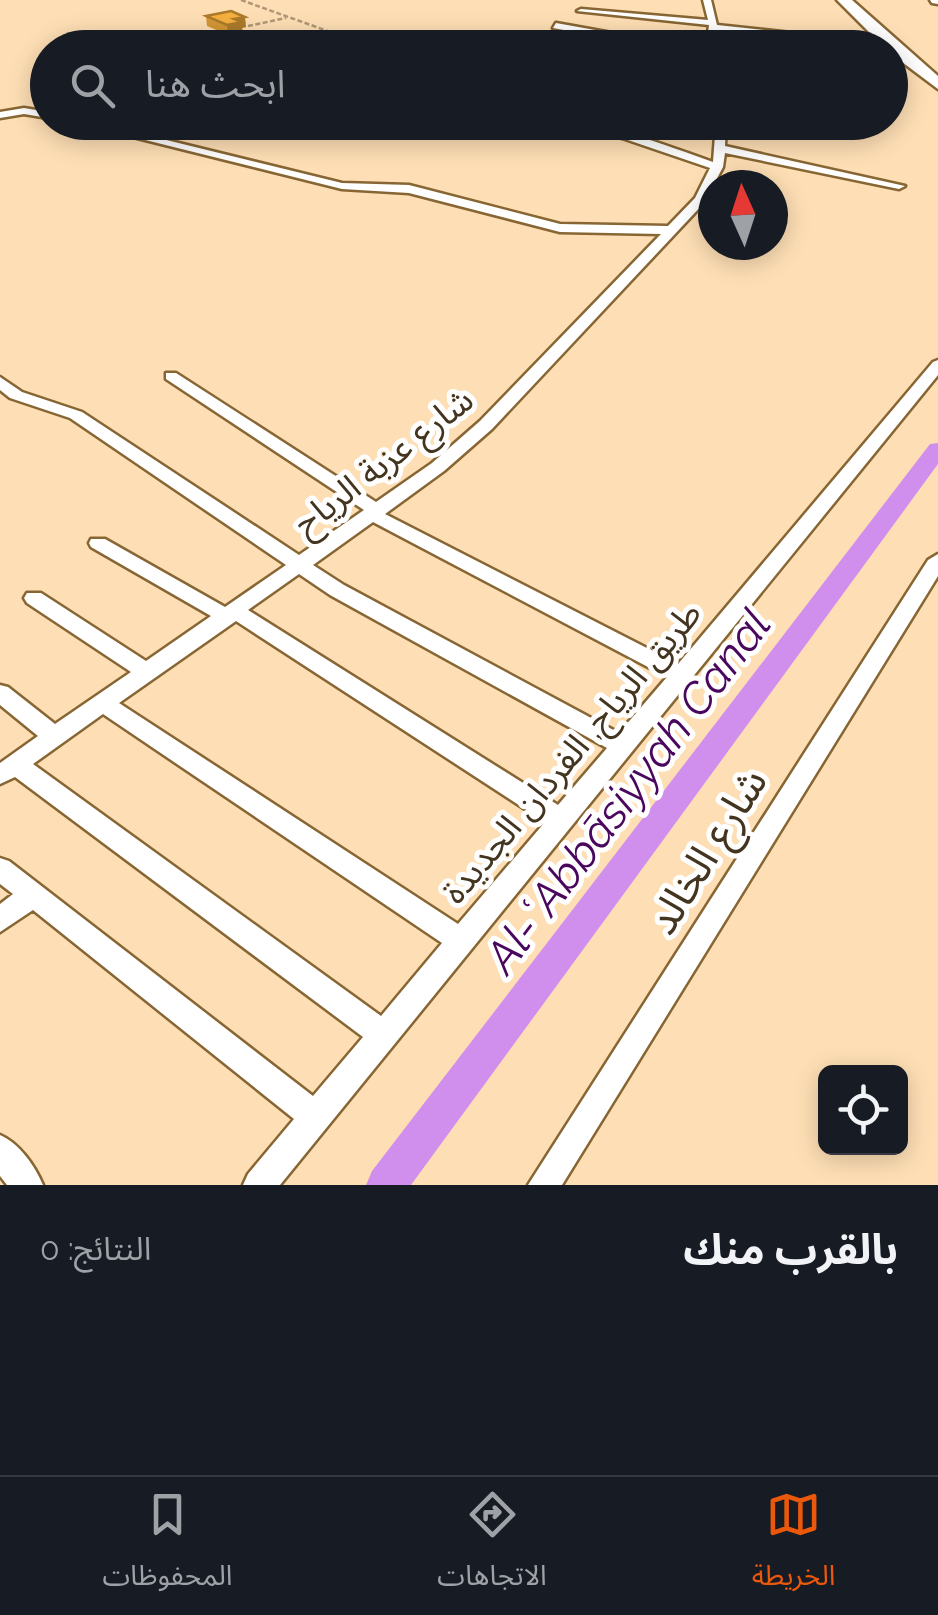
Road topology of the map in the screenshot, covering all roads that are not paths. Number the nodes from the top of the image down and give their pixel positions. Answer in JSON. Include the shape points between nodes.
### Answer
{"nodes":[{"id":1,"x":600,"y":0,"type":"edge"},
{"id":2,"x":707,"y":0,"type":"edge"},
{"id":3,"x":844,"y":0,"type":"edge"},
{"id":4,"x":582,"y":11,"type":"junction"},
{"id":5,"x":712,"y":21,"type":"junction"},
{"id":6,"x":579,"y":30,"type":"edge"},
{"id":7,"x":711,"y":30,"type":"edge"},
{"id":8,"x":781,"y":30,"type":"edge"},
{"id":9,"x":874,"y":30,"type":"edge"},
{"id":10,"x":908,"y":60,"type":"edge"},
{"id":11,"x":938,"y":84,"type":"edge"},
{"id":12,"x":30,"y":112,"type":"edge"},
{"id":13,"x":0,"y":115,"type":"edge"},
{"id":14,"x":152,"y":140,"type":"edge"},
{"id":15,"x":645,"y":140,"type":"edge"},
{"id":16,"x":720,"y":140,"type":"edge"},
{"id":17,"x":719,"y":158,"type":"junction"},
{"id":18,"x":898,"y":186,"type":"dead end"},
{"id":19,"x":668,"y":230,"type":"junction"},
{"id":20,"x":938,"y":364,"type":"edge"},
{"id":21,"x":171,"y":376,"type":"dead end"},
{"id":22,"x":0,"y":382,"type":"edge"},
{"id":23,"x":376,"y":513,"type":"junction"},
{"id":24,"x":98,"y":543,"type":"dead end"},
{"id":25,"x":938,"y":560,"type":"edge"},
{"id":26,"x":301,"y":566,"type":"junction"},
{"id":27,"x":34,"y":598,"type":"dead end"},
{"id":28,"x":232,"y":614,"type":"junction"},
{"id":29,"x":147,"y":672,"type":"junction"},
{"id":30,"x":680,"y":674,"type":"junction"},
{"id":31,"x":0,"y":693,"type":"edge"},
{"id":32,"x":102,"y":703,"type":"junction"},
{"id":33,"x":54,"y":736,"type":"junction"},
{"id":34,"x":622,"y":745,"type":"junction"},
{"id":35,"x":8,"y":769,"type":"edge"},
{"id":36,"x":560,"y":819,"type":"junction"},
{"id":37,"x":0,"y":869,"type":"edge"},
{"id":38,"x":32,"y":895,"type":"junction"},
{"id":39,"x":0,"y":920,"type":"edge"},
{"id":40,"x":459,"y":940,"type":"junction"},
{"id":41,"x":382,"y":1034,"type":"junction"},
{"id":42,"x":315,"y":1116,"type":"junction"},
{"id":43,"x":0,"y":1152,"type":"edge"},
{"id":44,"x":27,"y":1185,"type":"edge"},
{"id":45,"x":259,"y":1185,"type":"edge"},
{"id":46,"x":544,"y":1185,"type":"edge"}],
"edges":[{"from":1,"to":4,"type":"street"},
{"from":1,"to":5,"type":"street"},
{"from":2,"to":5,"type":"street"},
{"from":3,"to":9,"type":"highway"},
{"from":4,"to":5,"type":"street"},
{"from":4,"to":6,"type":"street","via":[[556,26]]},
{"from":5,"to":7,"type":"street"},
{"from":5,"to":8,"type":"street"},
{"from":10,"to":11,"type":"highway"},
{"from":12,"to":13,"type":"street"},
{"from":14,"to":19,"type":"street","via":[[342,186],[409,189],[560,228]]},
{"from":15,"to":17,"type":"street"},
{"from":16,"to":17,"type":"street"},
{"from":17,"to":18,"type":"street"},
{"from":17,"to":19,"type":"street","name":"شارع عزبة الرياح","via":[[700,200]]},
{"from":19,"to":23,"type":"street","name":"شارع عزبة الرياح","via":[[486,425]]},
{"from":20,"to":30,"type":"street","name":"طريق الرياح, الفردان الجديدة"},
{"from":21,"to":23,"type":"street"},
{"from":22,"to":26,"type":"street","via":[[16,396],[76,416]]},
{"from":23,"to":26,"type":"street","name":"شارع عزبة الرياح"},
{"from":23,"to":30,"type":"street"},
{"from":24,"to":28,"type":"street"},
{"from":25,"to":46,"type":"street","name":"شارع الخالد"},
{"from":26,"to":28,"type":"street","name":"شارع عزبة الرياح"},
{"from":26,"to":34,"type":"street"},
{"from":27,"to":29,"type":"street"},
{"from":28,"to":29,"type":"street","name":"شارع عزبة الرياح"},
{"from":28,"to":36,"type":"street"},
{"from":29,"to":32,"type":"street","name":"شارع عزبة الرياح"},
{"from":30,"to":34,"type":"street","name":"طريق الرياح, الفردان الجديدة"},
{"from":31,"to":33,"type":"street"},
{"from":32,"to":33,"type":"street","name":"شارع عزبة الرياح"},
{"from":32,"to":40,"type":"street"},
{"from":33,"to":35,"type":"street","name":"شارع عزبة الرياح"},
{"from":34,"to":36,"type":"street","name":"طريق الرياح, الفردان الجديدة"},
{"from":35,"to":41,"type":"street"},
{"from":36,"to":40,"type":"street","name":"طريق الرياح, الفردان الجديدة"},
{"from":37,"to":38,"type":"street"},
{"from":38,"to":39,"type":"street"},
{"from":38,"to":42,"type":"street"},
{"from":40,"to":41,"type":"street","name":"طريق الرياح, الفردان الجديدة"},
{"from":41,"to":42,"type":"street","name":"طريق الرياح, الفردان الجديدة"},
{"from":42,"to":45,"type":"street","name":"طريق الرياح, الفردان الجديدة"},
{"from":43,"to":44,"type":"street"}]}
